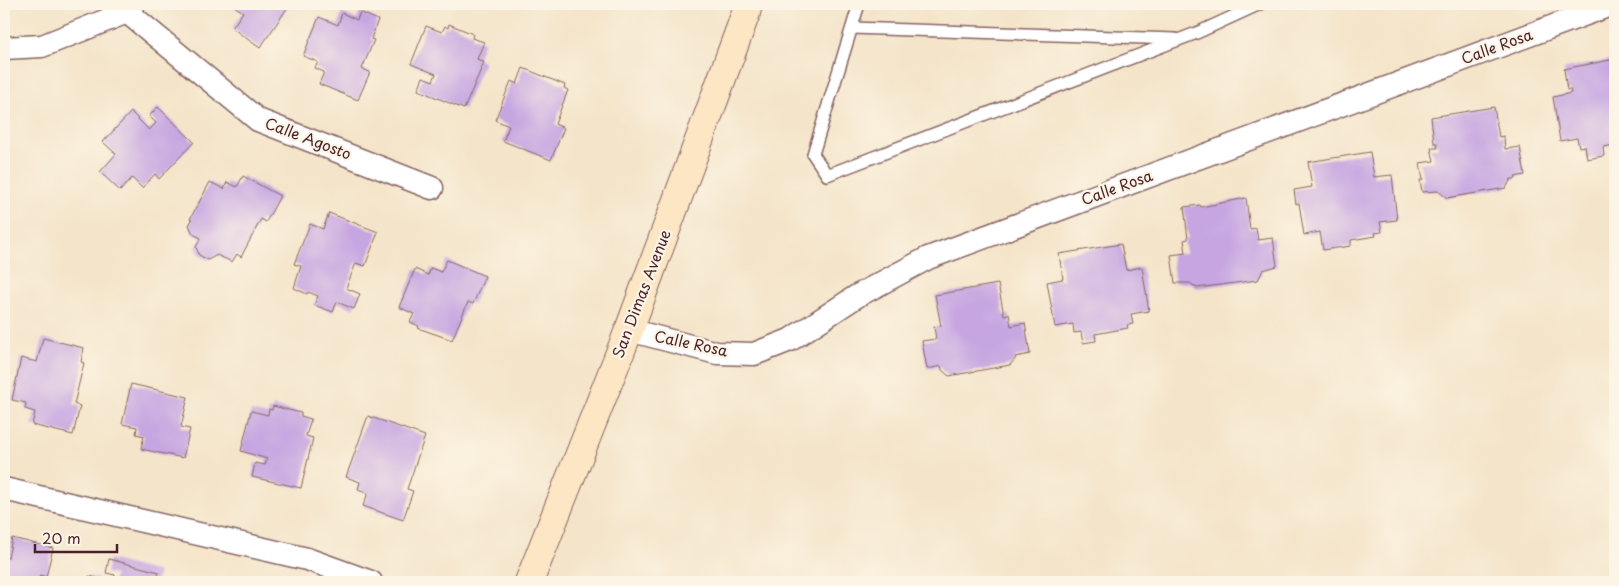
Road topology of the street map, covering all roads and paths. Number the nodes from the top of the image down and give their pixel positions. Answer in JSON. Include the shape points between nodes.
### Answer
{"nodes":[{"id":1,"x":748,"y":4,"type":"edge"},
{"id":2,"x":860,"y":4,"type":"edge"},
{"id":3,"x":1260,"y":4,"type":"edge"},
{"id":4,"x":1613,"y":4,"type":"edge"},
{"id":5,"x":130,"y":8,"type":"edge"},
{"id":6,"x":852,"y":28,"type":"junction"},
{"id":7,"x":1182,"y":39,"type":"junction"},
{"id":8,"x":4,"y":48,"type":"edge"},
{"id":9,"x":432,"y":188,"type":"dead end"},
{"id":10,"x":629,"y":330,"type":"junction"},
{"id":11,"x":4,"y":490,"type":"edge"},
{"id":12,"x":371,"y":582,"type":"edge"},
{"id":13,"x":528,"y":582,"type":"edge"}],
"edges":[{"from":1,"to":10,"type":"street","name":"San Dimas Avenue"},
{"from":2,"to":6,"type":"lane"},
{"from":3,"to":7,"type":"lane"},
{"from":4,"to":10,"type":"street","name":"Calle Rosa","via":[[928,258],[857,296],[790,340],[754,354],[717,353]]},
{"from":5,"to":8,"type":"street","via":[[42,46]]},
{"from":5,"to":9,"type":"street","name":"Calle Agosto","via":[[258,120]]},
{"from":6,"to":7,"type":"lane"},
{"from":6,"to":7,"type":"lane","via":[[814,154],[827,175]]},
{"from":10,"to":13,"type":"street","name":"San Dimas Avenue"},
{"from":11,"to":12,"type":"street","via":[[307,558]]}]}
